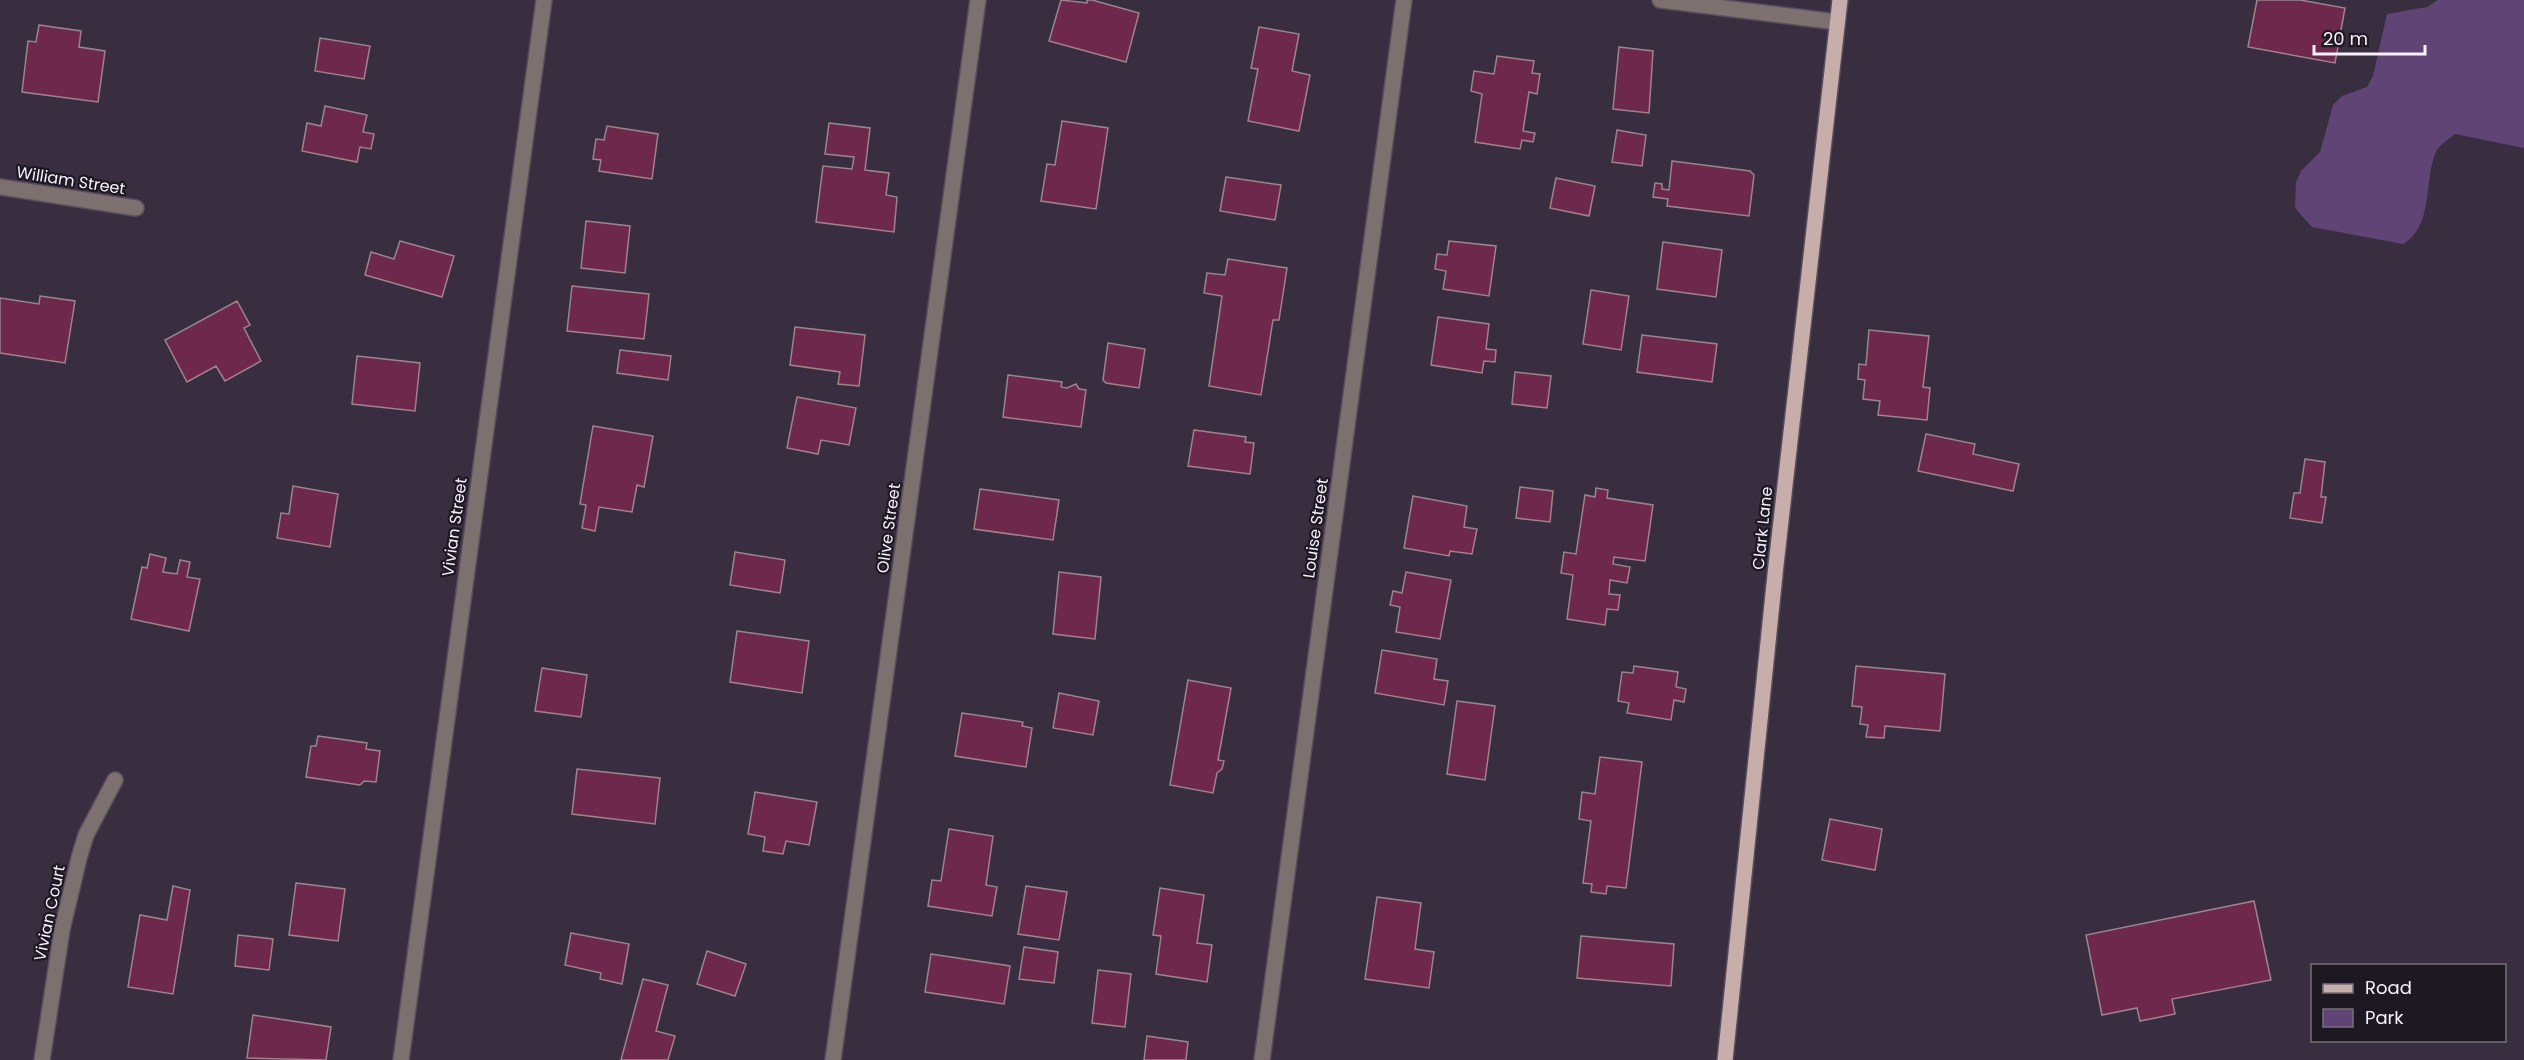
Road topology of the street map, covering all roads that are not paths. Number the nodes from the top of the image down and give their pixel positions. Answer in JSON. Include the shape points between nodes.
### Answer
{"nodes":[{"id":1,"x":544,"y":0,"type":"edge"},
{"id":2,"x":978,"y":0,"type":"edge"},
{"id":3,"x":1404,"y":0,"type":"edge"},
{"id":4,"x":1660,"y":0,"type":"edge"},
{"id":5,"x":1840,"y":0,"type":"edge"},
{"id":6,"x":1837,"y":22,"type":"junction"},
{"id":7,"x":0,"y":187,"type":"edge"},
{"id":8,"x":136,"y":208,"type":"dead end"},
{"id":9,"x":115,"y":780,"type":"dead end"},
{"id":10,"x":42,"y":1060,"type":"edge"},
{"id":11,"x":401,"y":1060,"type":"edge"},
{"id":12,"x":834,"y":1060,"type":"edge"},
{"id":13,"x":1262,"y":1060,"type":"edge"},
{"id":14,"x":1725,"y":1060,"type":"edge"}],
"edges":[{"from":1,"to":11,"type":"street","name":"Vivian Street"},
{"from":2,"to":12,"type":"street","name":"Olive Street"},
{"from":3,"to":13,"type":"street","name":"Louise Street"},
{"from":4,"to":6,"type":"street"},
{"from":5,"to":6,"type":"main road","name":"Clark Lane"},
{"from":6,"to":14,"type":"main road","name":"Clark Lane"},
{"from":7,"to":8,"type":"street","name":"William Street"},
{"from":9,"to":10,"type":"street","name":"Vivian Court","via":[[86,835],[79,858],[62,930]]}]}
